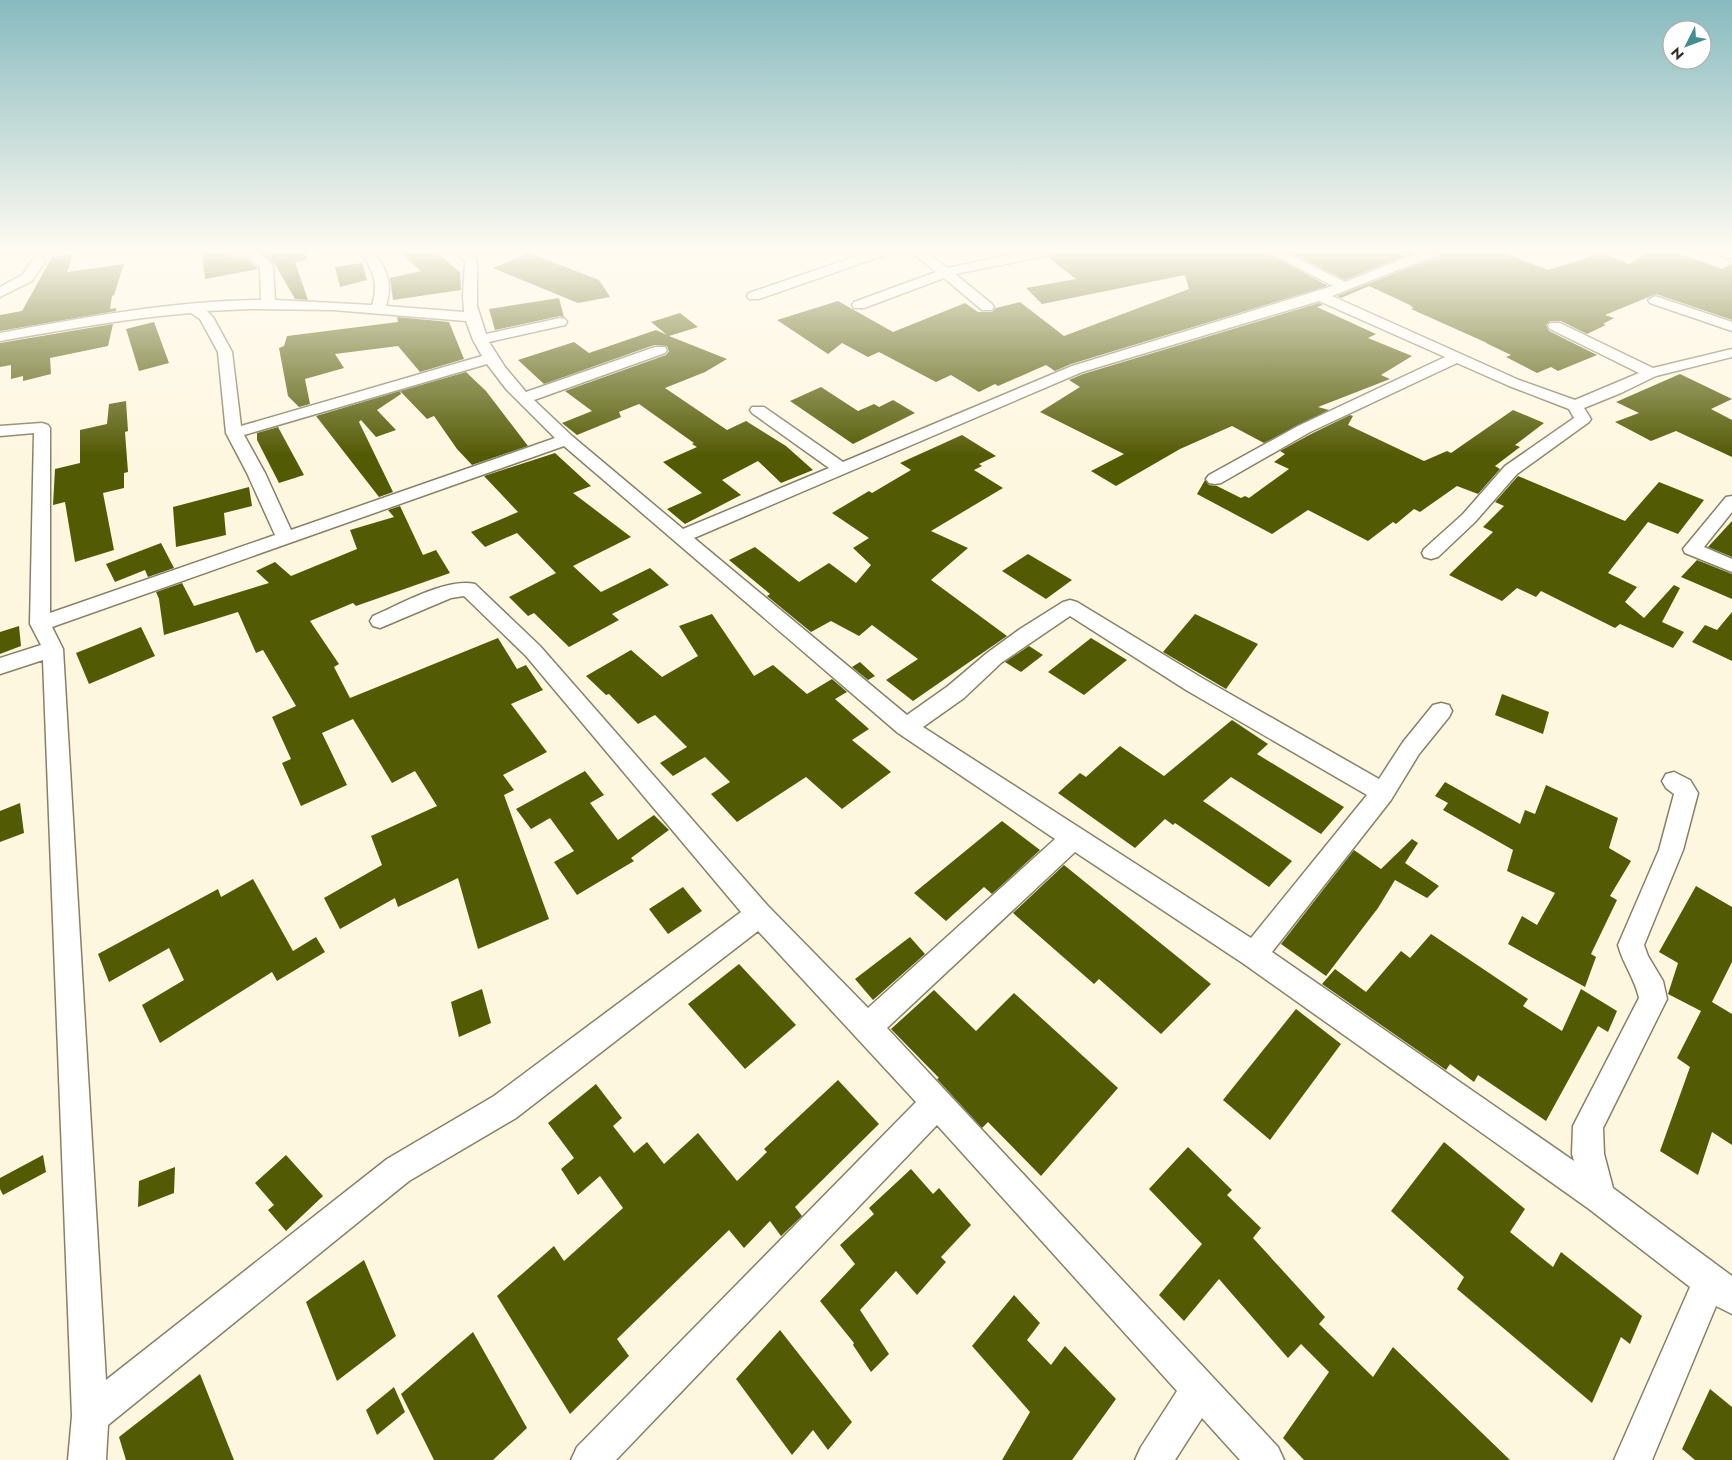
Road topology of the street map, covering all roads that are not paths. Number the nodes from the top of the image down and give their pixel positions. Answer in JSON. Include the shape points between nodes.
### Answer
{"nodes":[{"id":1,"x":111,"y":319,"type":"edge"},
{"id":2,"x":207,"y":319,"type":"edge"},
{"id":3,"x":472,"y":319,"type":"edge"},
{"id":4,"x":1243,"y":319,"type":"edge"},
{"id":5,"x":1372,"y":319,"type":"edge"},
{"id":6,"x":1710,"y":319,"type":"edge"},
{"id":7,"x":560,"y":322,"type":"dead end"},
{"id":8,"x":1555,"y":326,"type":"dead end"},
{"id":9,"x":1732,"y":327,"type":"edge"},
{"id":10,"x":0,"y":337,"type":"edge"},
{"id":11,"x":485,"y":349,"type":"junction"},
{"id":12,"x":660,"y":350,"type":"dead end"},
{"id":13,"x":1732,"y":353,"type":"edge"},
{"id":14,"x":1458,"y":357,"type":"junction"},
{"id":15,"x":1651,"y":373,"type":"junction"},
{"id":16,"x":524,"y":398,"type":"junction"},
{"id":17,"x":1574,"y":406,"type":"junction"},
{"id":18,"x":758,"y":410,"type":"dead end"},
{"id":19,"x":0,"y":431,"type":"edge"},
{"id":20,"x":234,"y":434,"type":"junction"},
{"id":21,"x":566,"y":440,"type":"junction"},
{"id":22,"x":842,"y":469,"type":"junction"},
{"id":23,"x":1215,"y":479,"type":"dead end"},
{"id":24,"x":1732,"y":501,"type":"edge"},
{"id":25,"x":679,"y":537,"type":"junction"},
{"id":26,"x":285,"y":538,"type":"junction"},
{"id":27,"x":1431,"y":553,"type":"dead end"},
{"id":28,"x":1732,"y":566,"type":"edge"},
{"id":29,"x":380,"y":621,"type":"dead end"},
{"id":30,"x":40,"y":624,"type":"junction"},
{"id":31,"x":54,"y":649,"type":"junction"},
{"id":32,"x":0,"y":666,"type":"edge"},
{"id":33,"x":1441,"y":711,"type":"dead end"},
{"id":34,"x":906,"y":727,"type":"junction"},
{"id":35,"x":1674,"y":781,"type":"dead end"},
{"id":36,"x":1383,"y":793,"type":"junction"},
{"id":37,"x":1073,"y":838,"type":"junction"},
{"id":38,"x":759,"y":914,"type":"junction"},
{"id":39,"x":1254,"y":955,"type":"junction"},
{"id":40,"x":867,"y":1027,"type":"junction"},
{"id":41,"x":936,"y":1104,"type":"junction"},
{"id":42,"x":1600,"y":1198,"type":"junction"},
{"id":43,"x":1721,"y":1289,"type":"edge"},
{"id":44,"x":1199,"y":1389,"type":"junction"},
{"id":45,"x":90,"y":1416,"type":"junction"},
{"id":46,"x":87,"y":1460,"type":"edge"},
{"id":47,"x":590,"y":1460,"type":"edge"},
{"id":48,"x":1154,"y":1460,"type":"edge"},
{"id":49,"x":1265,"y":1460,"type":"edge"},
{"id":50,"x":1632,"y":1460,"type":"edge"}],
"edges":[{"from":1,"to":10,"type":"street"},
{"from":2,"to":20,"type":"street","via":[[225,352]]},
{"from":3,"to":11,"type":"street"},
{"from":4,"to":22,"type":"street","via":[[1077,369]]},
{"from":5,"to":14,"type":"street"},
{"from":6,"to":9,"type":"street"},
{"from":7,"to":11,"type":"street"},
{"from":8,"to":15,"type":"street"},
{"from":11,"to":16,"type":"street"},
{"from":11,"to":20,"type":"street"},
{"from":12,"to":16,"type":"street"},
{"from":13,"to":15,"type":"street"},
{"from":14,"to":17,"type":"street"},
{"from":14,"to":23,"type":"street","via":[[1304,430]]},
{"from":15,"to":17,"type":"street"},
{"from":16,"to":21,"type":"street"},
{"from":17,"to":27,"type":"street","via":[[1583,418],[1511,470],[1469,518]]},
{"from":18,"to":22,"type":"street"},
{"from":19,"to":30,"type":"street","via":[[42,428]]},
{"from":20,"to":26,"type":"street","via":[[256,473]]},
{"from":21,"to":25,"type":"street"},
{"from":21,"to":26,"type":"street"},
{"from":22,"to":25,"type":"street"},
{"from":24,"to":28,"type":"street","via":[[1692,549]]},
{"from":25,"to":34,"type":"street"},
{"from":26,"to":30,"type":"street"},
{"from":29,"to":38,"type":"street","via":[[447,592],[468,589],[533,651]]},
{"from":30,"to":31,"type":"street"},
{"from":31,"to":32,"type":"street"},
{"from":31,"to":45,"type":"street"},
{"from":33,"to":36,"type":"street","via":[[1411,748]]},
{"from":34,"to":36,"type":"street","via":[[956,692],[994,658],[1070,607],[1194,684]]},
{"from":34,"to":37,"type":"street"},
{"from":35,"to":42,"type":"street","via":[[1686,793],[1670,850],[1631,945],[1636,961],[1649,981],[1653,999],[1588,1126],[1588,1154]]},
{"from":36,"to":39,"type":"street"},
{"from":37,"to":39,"type":"street"},
{"from":37,"to":40,"type":"street"},
{"from":38,"to":40,"type":"street"},
{"from":38,"to":45,"type":"street","via":[[505,1107],[398,1170]]},
{"from":39,"to":42,"type":"street"},
{"from":40,"to":41,"type":"street"},
{"from":41,"to":44,"type":"street"},
{"from":41,"to":47,"type":"street"},
{"from":42,"to":43,"type":"street"},
{"from":43,"to":50,"type":"street"},
{"from":44,"to":48,"type":"street"},
{"from":44,"to":49,"type":"street"},
{"from":45,"to":46,"type":"street"}]}
